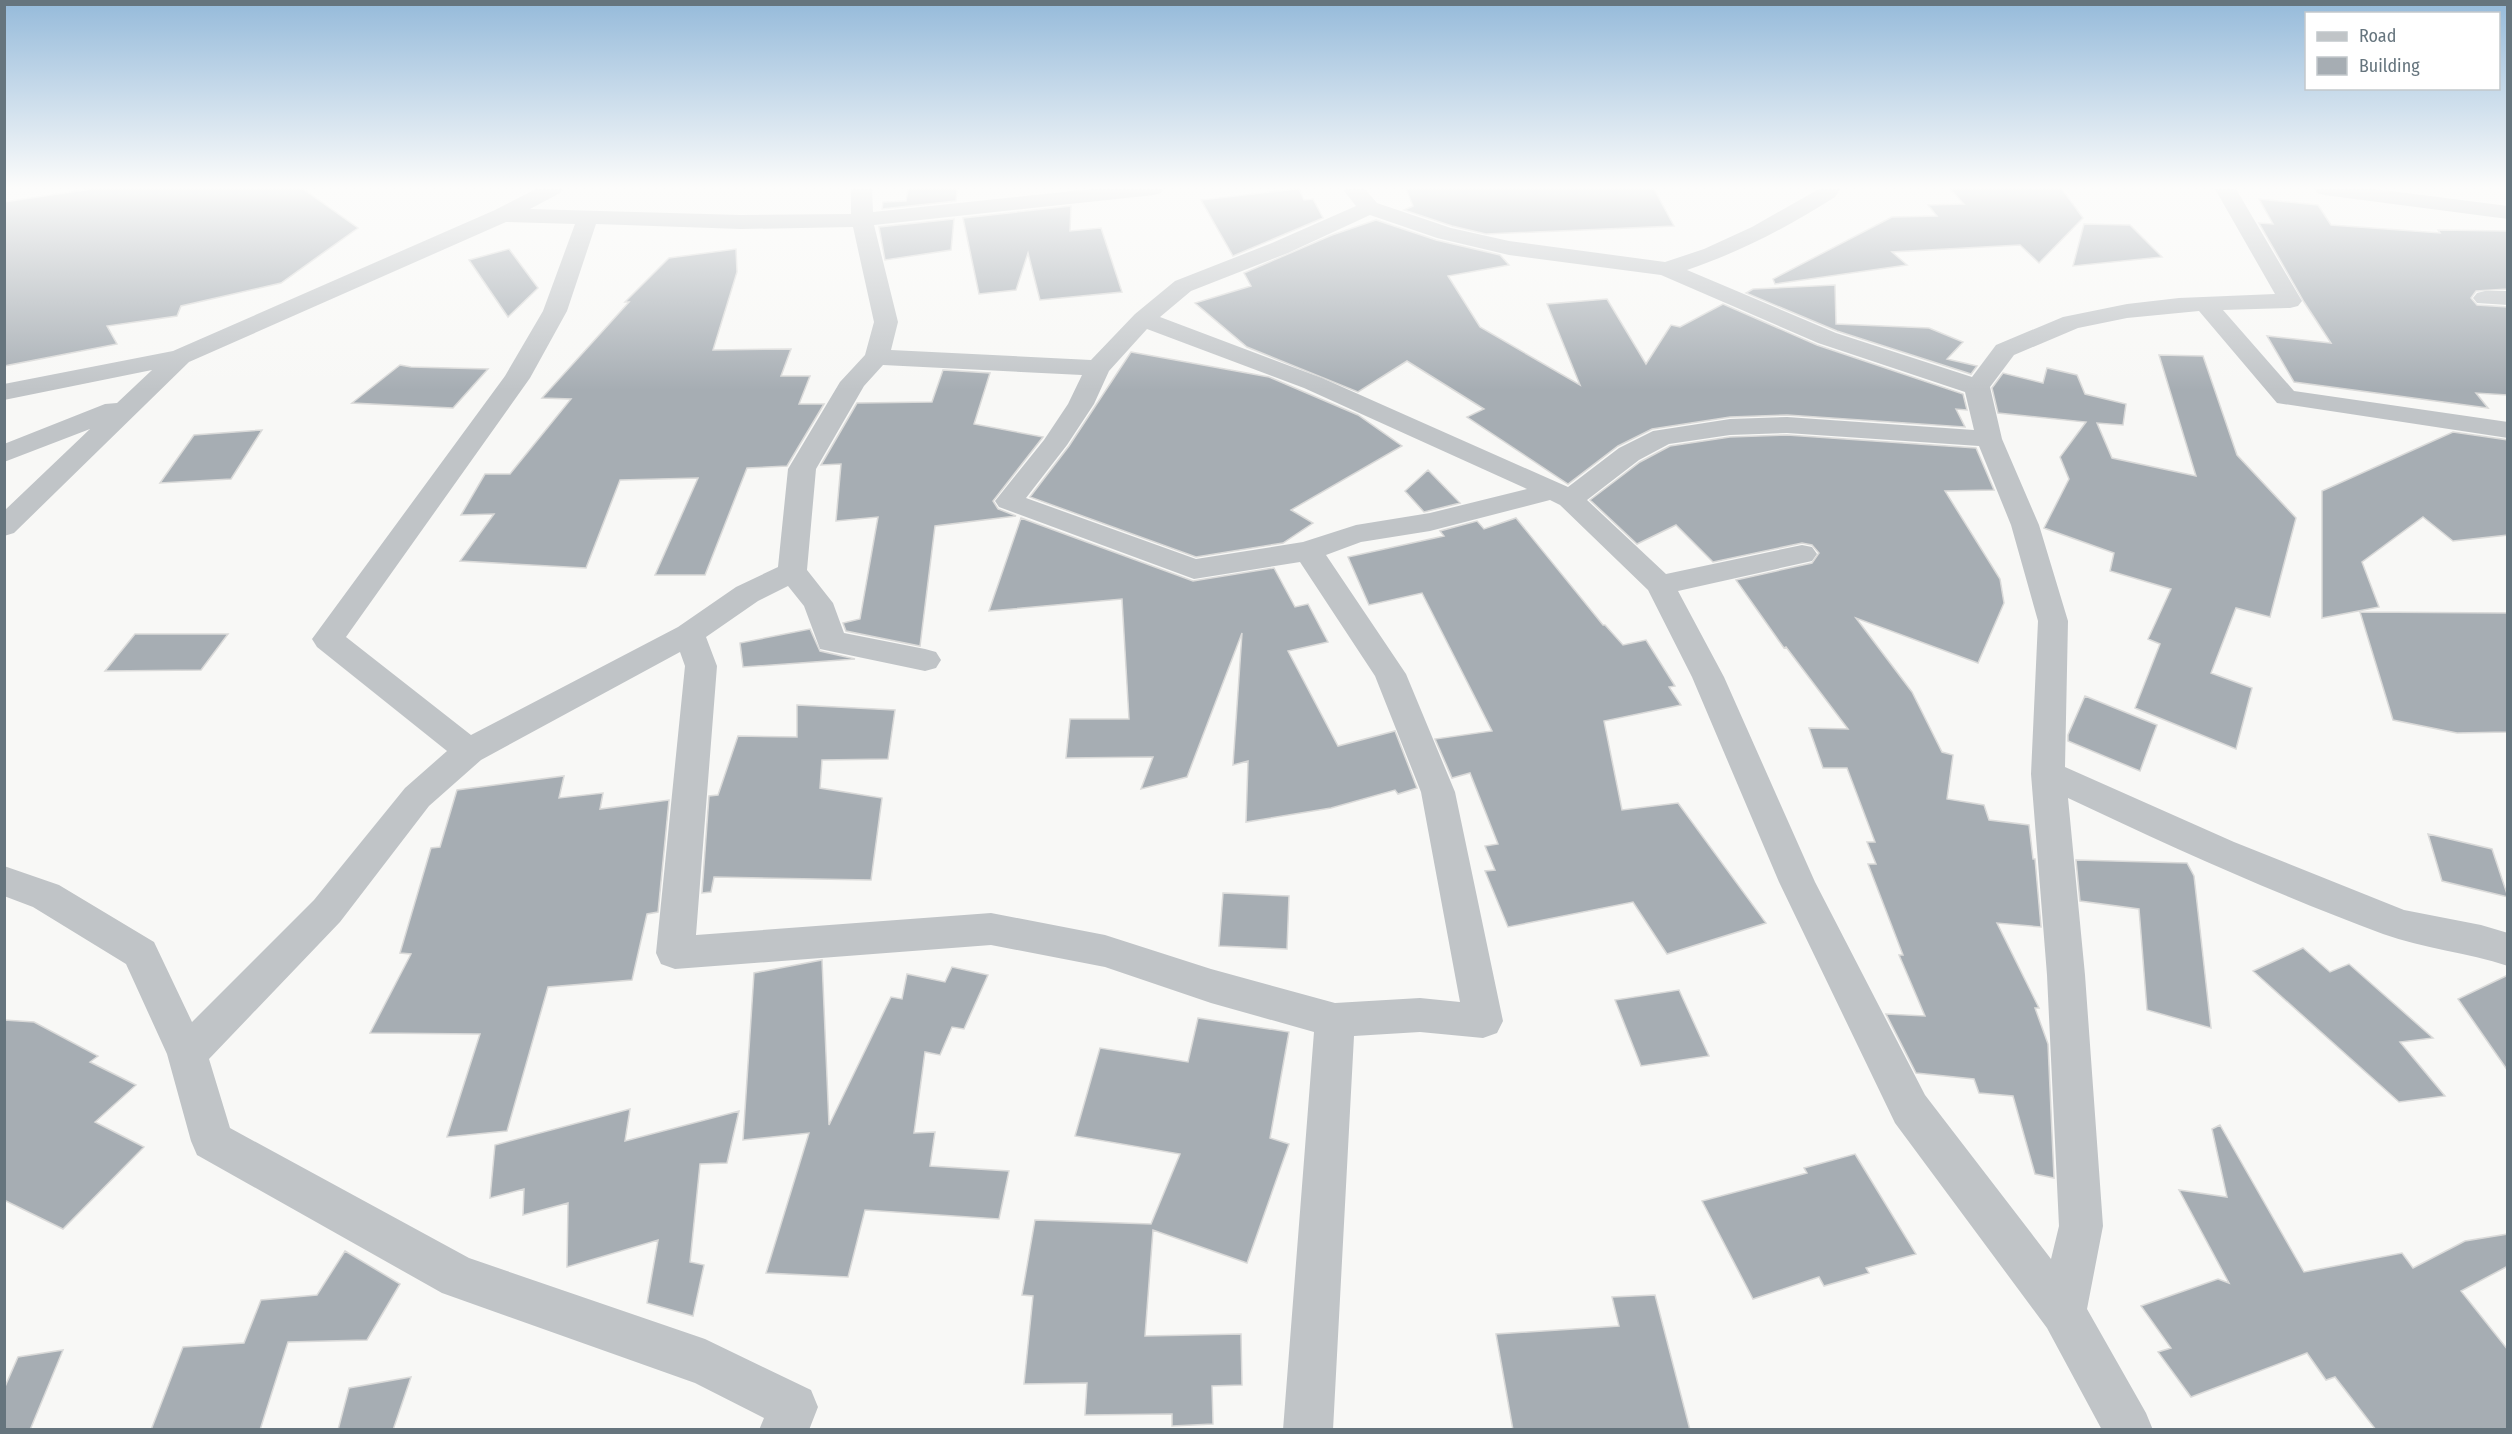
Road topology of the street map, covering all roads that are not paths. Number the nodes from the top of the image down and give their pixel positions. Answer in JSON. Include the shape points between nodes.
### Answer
{"nodes":[{"id":1,"x":409,"y":256,"type":"edge"},
{"id":2,"x":574,"y":256,"type":"edge"},
{"id":3,"x":873,"y":256,"type":"edge"},
{"id":4,"x":1260,"y":256,"type":"edge"},
{"id":5,"x":1568,"y":256,"type":"edge"},
{"id":6,"x":1706,"y":256,"type":"edge"},
{"id":7,"x":2264,"y":256,"type":"edge"},
{"id":8,"x":1666,"y":269,"type":"junction"},
{"id":9,"x":2205,"y":304,"type":"junction"},
{"id":10,"x":1143,"y":319,"type":"junction"},
{"id":11,"x":180,"y":357,"type":"junction"},
{"id":12,"x":877,"y":357,"type":"junction"},
{"id":13,"x":1098,"y":368,"type":"junction"},
{"id":14,"x":1977,"y":387,"type":"junction"},
{"id":15,"x":4,"y":392,"type":"edge"},
{"id":16,"x":132,"y":403,"type":"junction"},
{"id":17,"x":2508,"y":430,"type":"edge"},
{"id":18,"x":1989,"y":439,"type":"junction"},
{"id":19,"x":4,"y":454,"type":"edge"},
{"id":20,"x":1562,"y":495,"type":"junction"},
{"id":21,"x":4,"y":527,"type":"edge"},
{"id":22,"x":1308,"y":550,"type":"junction"},
{"id":23,"x":1802,"y":554,"type":"dead end"},
{"id":24,"x":792,"y":572,"type":"junction"},
{"id":25,"x":1660,"y":585,"type":"junction"},
{"id":26,"x":688,"y":634,"type":"junction"},
{"id":27,"x":925,"y":660,"type":"dead end"},
{"id":28,"x":469,"y":751,"type":"junction"},
{"id":29,"x":2048,"y":774,"type":"junction"},
{"id":30,"x":4,"y":881,"type":"edge"},
{"id":31,"x":2508,"y":950,"type":"edge"},
{"id":32,"x":1335,"y":1020,"type":"junction"},
{"id":33,"x":187,"y":1054,"type":"junction"},
{"id":34,"x":2063,"y":1312,"type":"junction"},
{"id":35,"x":783,"y":1430,"type":"edge"},
{"id":36,"x":1308,"y":1430,"type":"edge"},
{"id":37,"x":2129,"y":1430,"type":"edge"}],
"edges":[{"from":1,"to":11,"type":"street"},
{"from":2,"to":28,"type":"street","via":[[555,311],[517,378],[328,639]]},
{"from":3,"to":12,"type":"street","via":[[886,322]]},
{"from":4,"to":10,"type":"street","via":[[1183,286]]},
{"from":5,"to":8,"type":"street"},
{"from":6,"to":8,"type":"street"},
{"from":7,"to":9,"type":"street","via":[[2290,301]]},
{"from":8,"to":14,"type":"street","via":[[1827,338]]},
{"from":9,"to":14,"type":"street","via":[[2127,311],[2071,322],[2005,350]]},
{"from":9,"to":17,"type":"street","via":[[2286,398]]},
{"from":10,"to":13,"type":"street"},
{"from":10,"to":20,"type":"street","via":[[1313,383]]},
{"from":11,"to":15,"type":"street"},
{"from":11,"to":16,"type":"street"},
{"from":12,"to":13,"type":"street"},
{"from":12,"to":24,"type":"street","via":[[853,382],[802,469]]},
{"from":13,"to":22,"type":"street","via":[[1081,404],[1054,445],[1009,501],[1194,568]]},
{"from":14,"to":18,"type":"street"},
{"from":16,"to":19,"type":"street"},
{"from":16,"to":21,"type":"street"},
{"from":18,"to":20,"type":"street","via":[[1787,425],[1730,427],[1662,438]]},
{"from":18,"to":29,"type":"street","via":[[2025,525],[2053,621]]},
{"from":20,"to":22,"type":"street","via":[[1356,534]]},
{"from":20,"to":25,"type":"street"},
{"from":22,"to":32,"type":"street","via":[[1390,674],[1438,792],[1483,1021],[1420,1015]]},
{"from":23,"to":25,"type":"street"},
{"from":24,"to":26,"type":"street","via":[[747,594]]},
{"from":24,"to":27,"type":"street","via":[[818,603],[831,641]]},
{"from":25,"to":34,"type":"street","via":[[1708,677],[1797,882],[1910,1109]]},
{"from":26,"to":28,"type":"street"},
{"from":26,"to":32,"type":"street","via":[[701,666],[675,953],[991,929],[1106,951],[1211,986]]},
{"from":28,"to":33,"type":"street","via":[[417,798],[327,911]]},
{"from":29,"to":31,"type":"street","via":[[2170,831],[2400,924],[2491,942]]},
{"from":29,"to":34,"type":"street","via":[[2066,975],[2081,1226]]},
{"from":30,"to":33,"type":"street","via":[[46,896],[140,953]]},
{"from":32,"to":36,"type":"street"},
{"from":33,"to":35,"type":"street","via":[[212,1141],[458,1277],[705,1363],[794,1407]]},
{"from":34,"to":37,"type":"street"}]}
